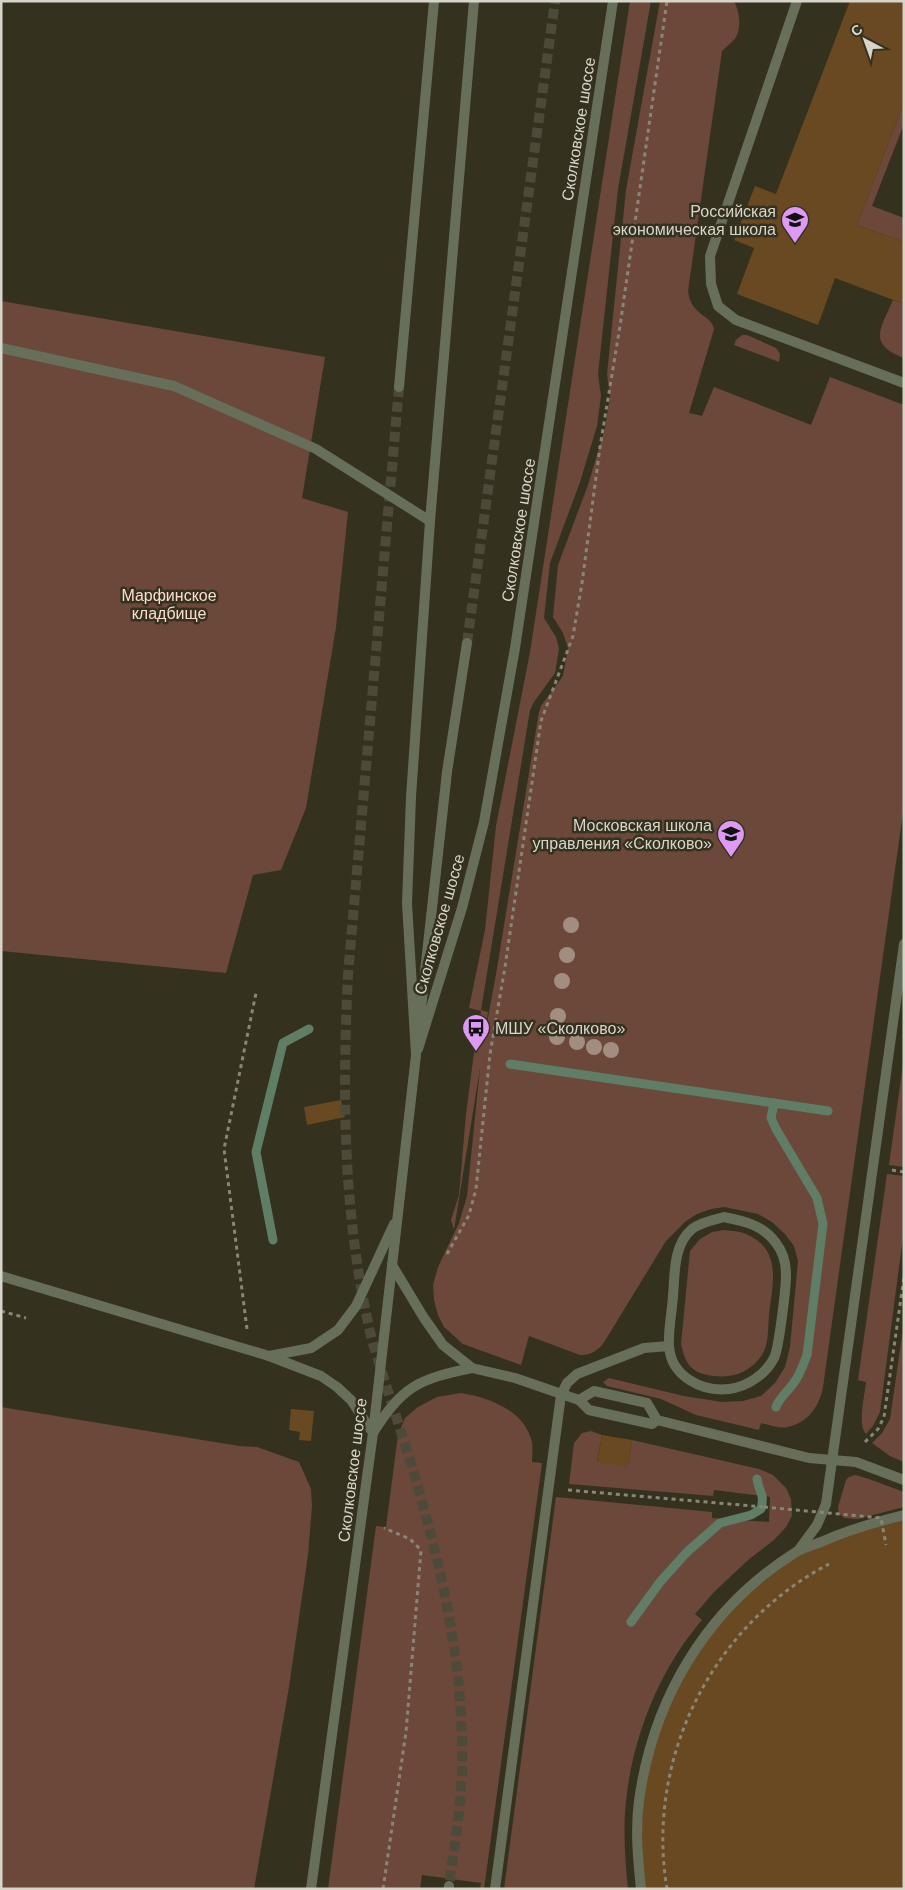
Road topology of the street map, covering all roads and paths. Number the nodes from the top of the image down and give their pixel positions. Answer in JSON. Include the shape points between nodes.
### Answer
{"nodes":[{"id":1,"x":434,"y":1,"type":"edge"},
{"id":2,"x":474,"y":1,"type":"edge"},
{"id":3,"x":613,"y":1,"type":"edge"},
{"id":4,"x":667,"y":1,"type":"edge"},
{"id":5,"x":796,"y":1,"type":"edge"},
{"id":6,"x":1,"y":348,"type":"edge"},
{"id":7,"x":904,"y":383,"type":"edge"},
{"id":8,"x":400,"y":387,"type":"tunnel mouth"},
{"id":9,"x":430,"y":521,"type":"junction"},
{"id":10,"x":467,"y":643,"type":"tunnel mouth"},
{"id":11,"x":904,"y":944,"type":"edge"},
{"id":12,"x":256,"y":993,"type":"dead end"},
{"id":13,"x":416,"y":1055,"type":"junction"},
{"id":14,"x":398,"y":1216,"type":"junction"},
{"id":15,"x":447,"y":1254,"type":"dead end"},
{"id":16,"x":392,"y":1265,"type":"junction"},
{"id":17,"x":1,"y":1276,"type":"edge"},
{"id":18,"x":904,"y":1277,"type":"edge"},
{"id":19,"x":1,"y":1311,"type":"edge"},
{"id":20,"x":26,"y":1318,"type":"dead end"},
{"id":21,"x":247,"y":1332,"type":"dead end"},
{"id":22,"x":669,"y":1346,"type":"junction"},
{"id":23,"x":269,"y":1356,"type":"junction"},
{"id":24,"x":472,"y":1368,"type":"junction"},
{"id":25,"x":560,"y":1395,"type":"junction"},
{"id":26,"x":579,"y":1400,"type":"junction"},
{"id":27,"x":657,"y":1420,"type":"junction"},
{"id":28,"x":373,"y":1433,"type":"junction"},
{"id":29,"x":865,"y":1442,"type":"dead end"},
{"id":30,"x":833,"y":1460,"type":"junction"},
{"id":31,"x":904,"y":1480,"type":"edge"},
{"id":32,"x":562,"y":1490,"type":"dead end"},
{"id":33,"x":904,"y":1515,"type":"edge"},
{"id":34,"x":384,"y":1528,"type":"dead end"},
{"id":35,"x":894,"y":1538,"type":"dead end"},
{"id":36,"x":877,"y":1543,"type":"dead end"},
{"id":37,"x":886,"y":1545,"type":"dead end"},
{"id":38,"x":798,"y":1551,"type":"junction"},
{"id":39,"x":832,"y":1562,"type":"dead end"},
{"id":40,"x":311,"y":1889,"type":"edge"},
{"id":41,"x":383,"y":1889,"type":"edge"},
{"id":42,"x":494,"y":1889,"type":"edge"},
{"id":43,"x":641,"y":1889,"type":"edge"},
{"id":44,"x":667,"y":1889,"type":"edge"}],
"edges":[{"from":1,"to":8,"type":"street"},
{"from":2,"to":9,"type":"street","name":"Сколковское шоссе"},
{"from":3,"to":13,"type":"street","name":"Сколковское шоссе","via":[[515,648],[484,822],[462,908]]},
{"from":4,"to":15,"type":"path","via":[[573,636],[540,721],[490,1054],[476,1189],[468,1215]]},
{"from":5,"to":7,"type":"street","via":[[710,256],[711,284],[718,306],[736,320]]},
{"from":6,"to":9,"type":"street","via":[[174,386],[316,449]]},
{"from":9,"to":13,"type":"street","name":"Сколковское шоссе","via":[[410,797],[407,903]]},
{"from":10,"to":13,"type":"street","via":[[448,772]]},
{"from":11,"to":30,"type":"street"},
{"from":12,"to":21,"type":"path","via":[[224,1149]]},
{"from":13,"to":14,"type":"street","name":"Сколковское шоссе"},
{"from":14,"to":16,"type":"street","name":"Сколковское шоссе"},
{"from":14,"to":23,"type":"street","via":[[356,1306],[338,1330],[311,1348]]},
{"from":16,"to":24,"type":"street","via":[[443,1345]]},
{"from":16,"to":28,"type":"street","name":"Сколковское шоссе"},
{"from":17,"to":23,"type":"street"},
{"from":18,"to":29,"type":"path","via":[[884,1416],[878,1429]]},
{"from":19,"to":20,"type":"path"},
{"from":22,"to":22,"type":"street","via":[[684,1377],[701,1387],[729,1389],[747,1384],[762,1373],[775,1357],[786,1275],[784,1259],[777,1244],[765,1231],[750,1222],[724,1217],[708,1220],[692,1230],[679,1246]]},
{"from":22,"to":25,"type":"street","via":[[644,1348],[578,1374]]},
{"from":23,"to":28,"type":"street","via":[[322,1376],[337,1387],[351,1400]]},
{"from":24,"to":25,"type":"street","via":[[515,1378]]},
{"from":24,"to":28,"type":"street","via":[[429,1378],[405,1391]]},
{"from":25,"to":26,"type":"street"},
{"from":25,"to":42,"type":"street"},
{"from":26,"to":27,"type":"street","via":[[590,1410],[652,1424]]},
{"from":26,"to":27,"type":"street","via":[[594,1391],[647,1403]]},
{"from":27,"to":30,"type":"street","via":[[765,1448]]},
{"from":28,"to":40,"type":"street","name":"Сколковское шоссе"},
{"from":30,"to":31,"type":"street","via":[[856,1462]]},
{"from":30,"to":38,"type":"street","via":[[826,1504],[817,1525]]},
{"from":32,"to":37,"type":"path","bridge":true,"via":[[881,1518]]},
{"from":33,"to":38,"type":"street","via":[[850,1530]]},
{"from":34,"to":41,"type":"path","via":[[410,1539],[421,1550],[406,1732]]},
{"from":35,"to":36,"type":"path"},
{"from":38,"to":43,"type":"street","via":[[762,1577],[730,1607],[678,1678],[659,1717],[646,1760],[639,1803],[637,1847]]},
{"from":39,"to":44,"type":"path","via":[[778,1597],[748,1624],[700,1690],[671,1765],[663,1846]]}]}
